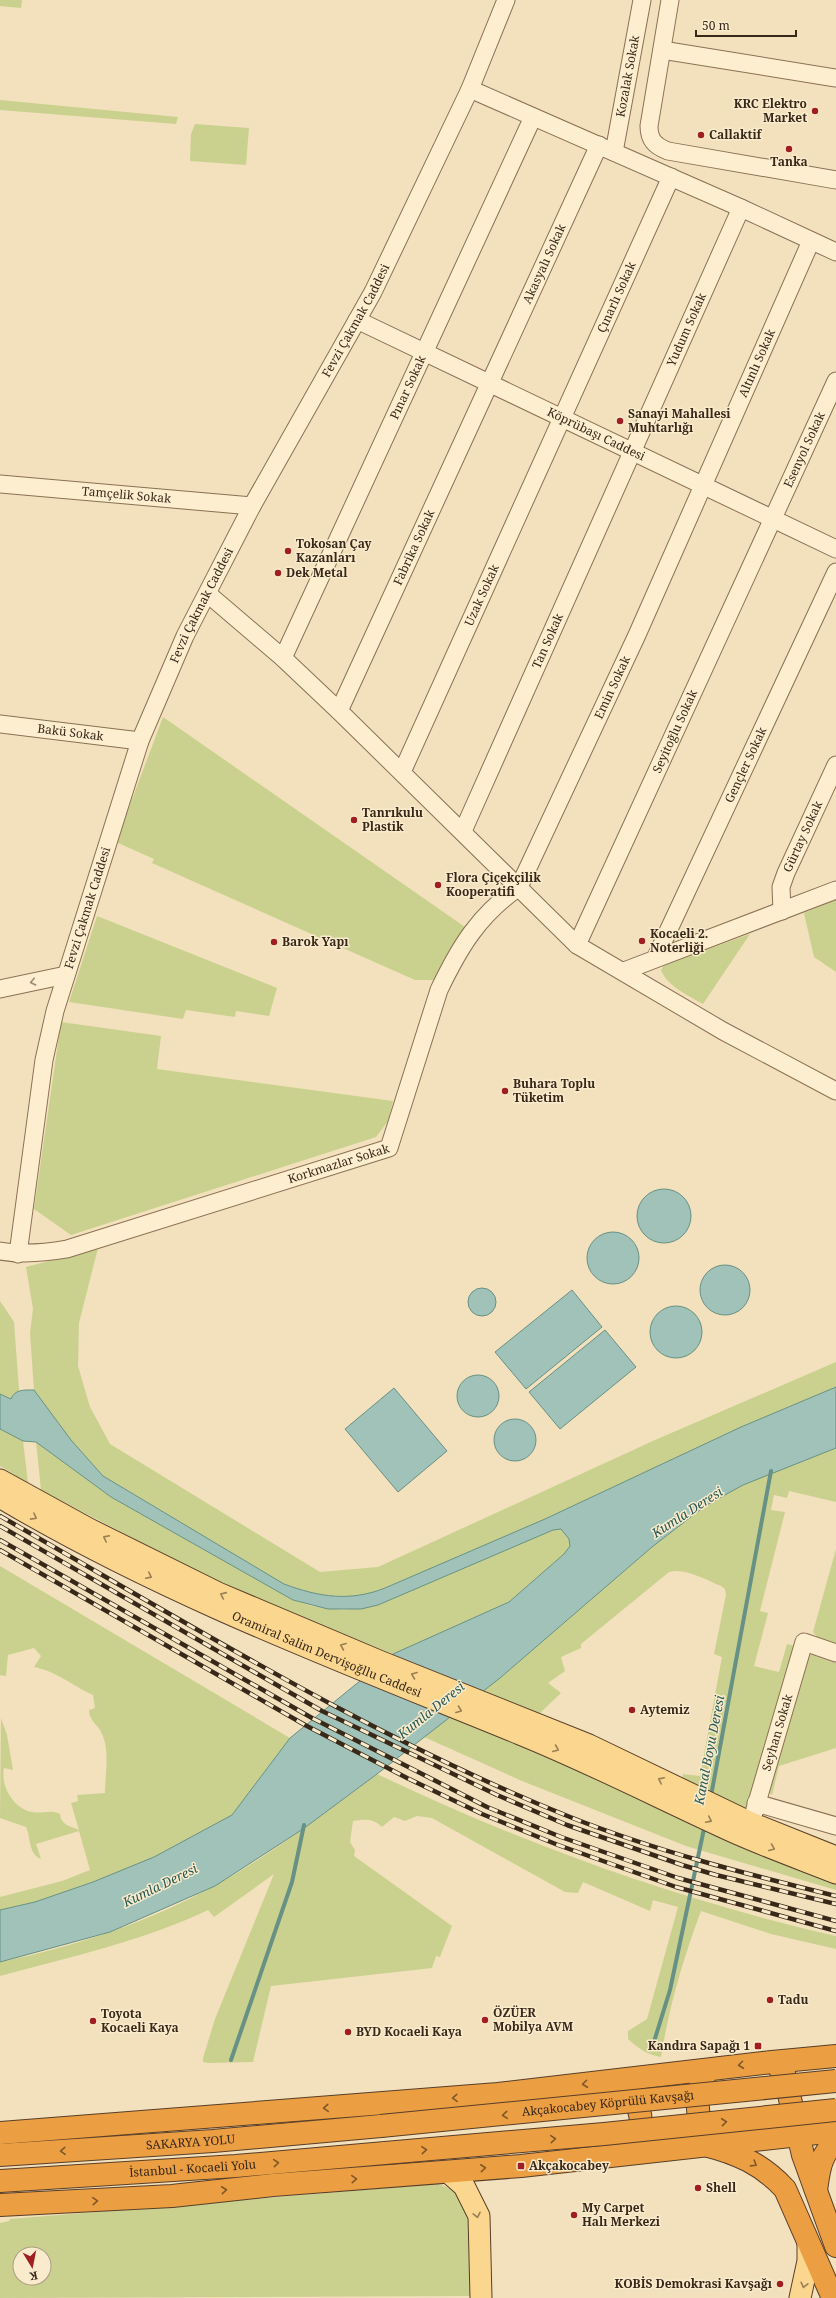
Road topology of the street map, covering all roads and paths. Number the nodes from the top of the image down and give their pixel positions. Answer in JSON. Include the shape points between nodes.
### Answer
{"nodes":[{"id":1,"x":506,"y":0,"type":"edge"},
{"id":2,"x":642,"y":0,"type":"edge"},
{"id":3,"x":670,"y":0,"type":"edge"},
{"id":4,"x":662,"y":50,"type":"junction"},
{"id":5,"x":836,"y":78,"type":"edge"},
{"id":6,"x":470,"y":89,"type":"junction"},
{"id":7,"x":533,"y":117,"type":"junction"},
{"id":8,"x":607,"y":148,"type":"junction"},
{"id":9,"x":671,"y":177,"type":"junction"},
{"id":10,"x":836,"y":180,"type":"edge"},
{"id":11,"x":741,"y":208,"type":"junction"},
{"id":12,"x":811,"y":241,"type":"junction"},
{"id":13,"x":836,"y":252,"type":"edge"},
{"id":14,"x":357,"y":320,"type":"junction"},
{"id":15,"x":423,"y":352,"type":"junction"},
{"id":16,"x":836,"y":381,"type":"edge"},
{"id":17,"x":489,"y":383,"type":"junction"},
{"id":18,"x":562,"y":418,"type":"junction"},
{"id":19,"x":631,"y":451,"type":"junction"},
{"id":20,"x":0,"y":484,"type":"edge"},
{"id":21,"x":703,"y":486,"type":"junction"},
{"id":22,"x":252,"y":506,"type":"junction"},
{"id":23,"x":773,"y":518,"type":"junction"},
{"id":24,"x":836,"y":549,"type":"edge"},
{"id":25,"x":836,"y":572,"type":"edge"},
{"id":26,"x":208,"y":594,"type":"junction"},
{"id":27,"x":284,"y":658,"type":"junction"},
{"id":28,"x":340,"y":711,"type":"junction"},
{"id":29,"x":0,"y":724,"type":"edge"},
{"id":30,"x":140,"y":741,"type":"junction"},
{"id":31,"x":836,"y":765,"type":"edge"},
{"id":32,"x":402,"y":772,"type":"junction"},
{"id":33,"x":464,"y":831,"type":"junction"},
{"id":34,"x":519,"y":887,"type":"junction"},
{"id":35,"x":836,"y":890,"type":"edge"},
{"id":36,"x":782,"y":911,"type":"junction"},
{"id":37,"x":577,"y":945,"type":"junction"},
{"id":38,"x":656,"y":957,"type":"junction"},
{"id":39,"x":624,"y":970,"type":"junction"},
{"id":40,"x":66,"y":976,"type":"junction"},
{"id":41,"x":0,"y":989,"type":"edge"},
{"id":42,"x":836,"y":1090,"type":"edge"},
{"id":43,"x":0,"y":1251,"type":"edge"},
{"id":44,"x":18,"y":1254,"type":"junction"},
{"id":45,"x":0,"y":1480,"type":"edge"},
{"id":46,"x":0,"y":1497,"type":"edge"},
{"id":47,"x":836,"y":1653,"type":"edge"},
{"id":48,"x":375,"y":1668,"type":"junction"},
{"id":49,"x":524,"y":1727,"type":"junction"},
{"id":50,"x":685,"y":1800,"type":"junction"},
{"id":51,"x":756,"y":1803,"type":"junction"},
{"id":52,"x":743,"y":1825,"type":"junction"},
{"id":53,"x":836,"y":1826,"type":"edge"},
{"id":54,"x":836,"y":1857,"type":"edge"},
{"id":55,"x":836,"y":1873,"type":"edge"},
{"id":56,"x":836,"y":2056,"type":"edge"},
{"id":57,"x":772,"y":2062,"type":"junction"},
{"id":58,"x":707,"y":2070,"type":"junction"},
{"id":59,"x":619,"y":2080,"type":"junction"},
{"id":60,"x":836,"y":2082,"type":"edge"},
{"id":61,"x":836,"y":2110,"type":"edge"},
{"id":62,"x":381,"y":2126,"type":"joint"},
{"id":63,"x":836,"y":2131,"type":"edge"},
{"id":64,"x":3,"y":2133,"type":"edge"},
{"id":65,"x":800,"y":2136,"type":"junction"},
{"id":66,"x":213,"y":2141,"type":"junction"},
{"id":67,"x":836,"y":2141,"type":"edge"},
{"id":68,"x":705,"y":2145,"type":"junction"},
{"id":69,"x":633,"y":2153,"type":"junction"},
{"id":70,"x":0,"y":2155,"type":"edge"},
{"id":71,"x":236,"y":2166,"type":"junction"},
{"id":72,"x":448,"y":2172,"type":"junction"},
{"id":73,"x":0,"y":2182,"type":"edge"},
{"id":74,"x":816,"y":2194,"type":"junction"},
{"id":75,"x":0,"y":2197,"type":"edge"},
{"id":76,"x":0,"y":2205,"type":"edge"},
{"id":77,"x":834,"y":2240,"type":"edge"},
{"id":78,"x":808,"y":2243,"type":"junction"},
{"id":79,"x":481,"y":2298,"type":"edge"},
{"id":80,"x":800,"y":2298,"type":"edge"},
{"id":81,"x":834,"y":2298,"type":"edge"}],
"edges":[{"from":1,"to":6,"type":"street","name":"Fevzi Çakmak Caddesi"},
{"from":2,"to":8,"type":"street","name":"Kozalak Sokak"},
{"from":3,"to":4,"type":"street"},
{"from":4,"to":5,"type":"street"},
{"from":4,"to":10,"type":"street","via":[[649,126],[651,139],[660,148]]},
{"from":6,"to":7,"type":"street"},
{"from":6,"to":14,"type":"street","name":"Fevzi Çakmak Caddesi","via":[[373,292]]},
{"from":7,"to":8,"type":"street"},
{"from":7,"to":15,"type":"street","name":"Pınar Sokak"},
{"from":8,"to":9,"type":"street"},
{"from":8,"to":17,"type":"street","name":"Akasyalı Sokak"},
{"from":9,"to":11,"type":"street"},
{"from":9,"to":18,"type":"street","name":"Çınarlı Sokak"},
{"from":11,"to":12,"type":"street"},
{"from":11,"to":19,"type":"street","name":"Yudum Sokak"},
{"from":12,"to":13,"type":"street"},
{"from":12,"to":21,"type":"street","name":"Altınlı Sokak"},
{"from":14,"to":15,"type":"street","name":"Köprübaşı Caddesi"},
{"from":14,"to":22,"type":"street","name":"Fevzi Çakmak Caddesi"},
{"from":15,"to":17,"type":"street","name":"Köprübaşı Caddesi"},
{"from":15,"to":27,"type":"street","name":"Pınar Sokak"},
{"from":16,"to":23,"type":"street","name":"Esenyol Sokak"},
{"from":17,"to":18,"type":"street","name":"Köprübaşı Caddesi"},
{"from":17,"to":28,"type":"street","name":"Fabrika Sokak"},
{"from":18,"to":19,"type":"street","name":"Köprübaşı Caddesi"},
{"from":18,"to":32,"type":"street","name":"Uzak Sokak"},
{"from":19,"to":21,"type":"street","name":"Köprübaşı Caddesi"},
{"from":19,"to":33,"type":"street","name":"Tan Sokak"},
{"from":20,"to":22,"type":"street","name":"Tamçelik Sokak"},
{"from":21,"to":23,"type":"street","name":"Köprübaşı Caddesi"},
{"from":21,"to":34,"type":"street","name":"Emin Sokak","via":[[637,636]]},
{"from":22,"to":26,"type":"street","name":"Fevzi Çakmak Caddesi"},
{"from":23,"to":24,"type":"street","name":"Köprübaşı Caddesi"},
{"from":23,"to":37,"type":"street","name":"Seyitoğlu Sokak"},
{"from":25,"to":38,"type":"street","name":"Gençler Sokak"},
{"from":26,"to":27,"type":"street"},
{"from":26,"to":30,"type":"street","name":"Fevzi Çakmak Caddesi","via":[[185,636]]},
{"from":27,"to":28,"type":"street"},
{"from":28,"to":32,"type":"street"},
{"from":29,"to":30,"type":"street","name":"Bakü Sokak"},
{"from":30,"to":40,"type":"street","name":"Fevzi Çakmak Caddesi"},
{"from":31,"to":36,"type":"street","name":"Gürtay Sokak","via":[[786,873],[781,887]]},
{"from":32,"to":33,"type":"street"},
{"from":33,"to":34,"type":"street"},
{"from":34,"to":37,"type":"street"},
{"from":34,"to":44,"type":"street","name":"Korkmazlar Sokak","via":[[496,903],[476,925],[449,969],[423,1035],[389,1148],[67,1249],[41,1254]]},
{"from":35,"to":36,"type":"street"},
{"from":36,"to":38,"type":"street"},
{"from":37,"to":39,"type":"street"},
{"from":38,"to":39,"type":"street"},
{"from":39,"to":42,"type":"street","via":[[723,1031]]},
{"from":40,"to":41,"type":"street","one_way":true},
{"from":40,"to":44,"type":"street","name":"Fevzi Çakmak Caddesi","via":[[44,1060]]},
{"from":43,"to":44,"type":"street","name":"Korkmazlar Sokak"},
{"from":48,"to":45,"type":"main road","name":"Oramiral Salim Dervişoğllu Caddesi","one_way":true,"via":[[89,1529]]},
{"from":46,"to":48,"type":"main road","name":"Oramiral Salim Dervişoğllu Caddesi","one_way":true,"via":[[82,1543],[185,1594]]},
{"from":47,"to":51,"type":"street","name":"Seyhan Sokak","via":[[804,1642]]},
{"from":48,"to":49,"type":"main road","name":"Oramiral Salim Dervişoğllu Caddesi"},
{"from":49,"to":50,"type":"main road","name":"Oramiral Salim Dervişoğllu Caddesi","one_way":true},
{"from":50,"to":49,"type":"main road","name":"Oramiral Salim Dervişoğllu Caddesi","one_way":true,"via":[[634,1767],[589,1745]]},
{"from":50,"to":52,"type":"main road","name":"Oramiral Salim Dervişoğllu Caddesi"},
{"from":51,"to":52,"type":"street","name":"Seyhan Sokak"},
{"from":51,"to":53,"type":"street"},
{"from":52,"to":54,"type":"main road","name":"Oramiral Salim Dervişoğllu Caddesi"},
{"from":52,"to":55,"type":"main road","name":"Oramiral Salim Dervişoğllu Caddesi","one_way":true},
{"from":56,"to":57,"type":"highway"},
{"from":57,"to":58,"type":"highway","one_way":true},
{"from":57,"to":65,"type":"highway","via":[[784,2073]]},
{"from":58,"to":59,"type":"highway"},
{"from":58,"to":68,"type":"highway","via":[[700,2083],[697,2106]]},
{"from":59,"to":64,"type":"highway","one_way":true,"via":[[498,2094]]},
{"from":59,"to":69,"type":"highway","via":[[629,2090],[640,2111],[641,2134]]},
{"from":60,"to":62,"type":"highway","name":"Akçakocabey Köprülü Kavşağı","one_way":true,"bridge":true},
{"from":71,"to":61,"type":"highway","name":"İstanbul - Kocaeli Yolu","one_way":true,"bridge":true,"via":[[604,2134]]},
{"from":62,"to":66,"type":"highway","name":"SAKARYA YOLU"},
{"from":63,"to":65,"type":"highway"},
{"from":64,"to":66,"type":"highway"},
{"from":65,"to":68,"type":"highway"},
{"from":65,"to":74,"type":"highway","via":[[803,2155]]},
{"from":66,"to":70,"type":"highway","name":"SAKARYA YOLU","one_way":true},
{"from":67,"to":74,"type":"highway","via":[[830,2146],[819,2165]]},
{"from":68,"to":69,"type":"highway"},
{"from":68,"to":78,"type":"highway","one_way":true,"via":[[733,2153],[771,2175],[784,2188]]},
{"from":72,"to":69,"type":"highway","one_way":true},
{"from":71,"to":73,"type":"highway","name":"İstanbul - Kocaeli Yolu"},
{"from":71,"to":75,"type":"highway"},
{"from":76,"to":72,"type":"highway","one_way":true,"via":[[172,2196],[273,2185]]},
{"from":72,"to":79,"type":"main road","one_way":true,"via":[[464,2186],[479,2216]]},
{"from":74,"to":77,"type":"highway"},
{"from":78,"to":80,"type":"main road","one_way":true,"via":[[808,2266]]},
{"from":78,"to":81,"type":"highway"}]}
